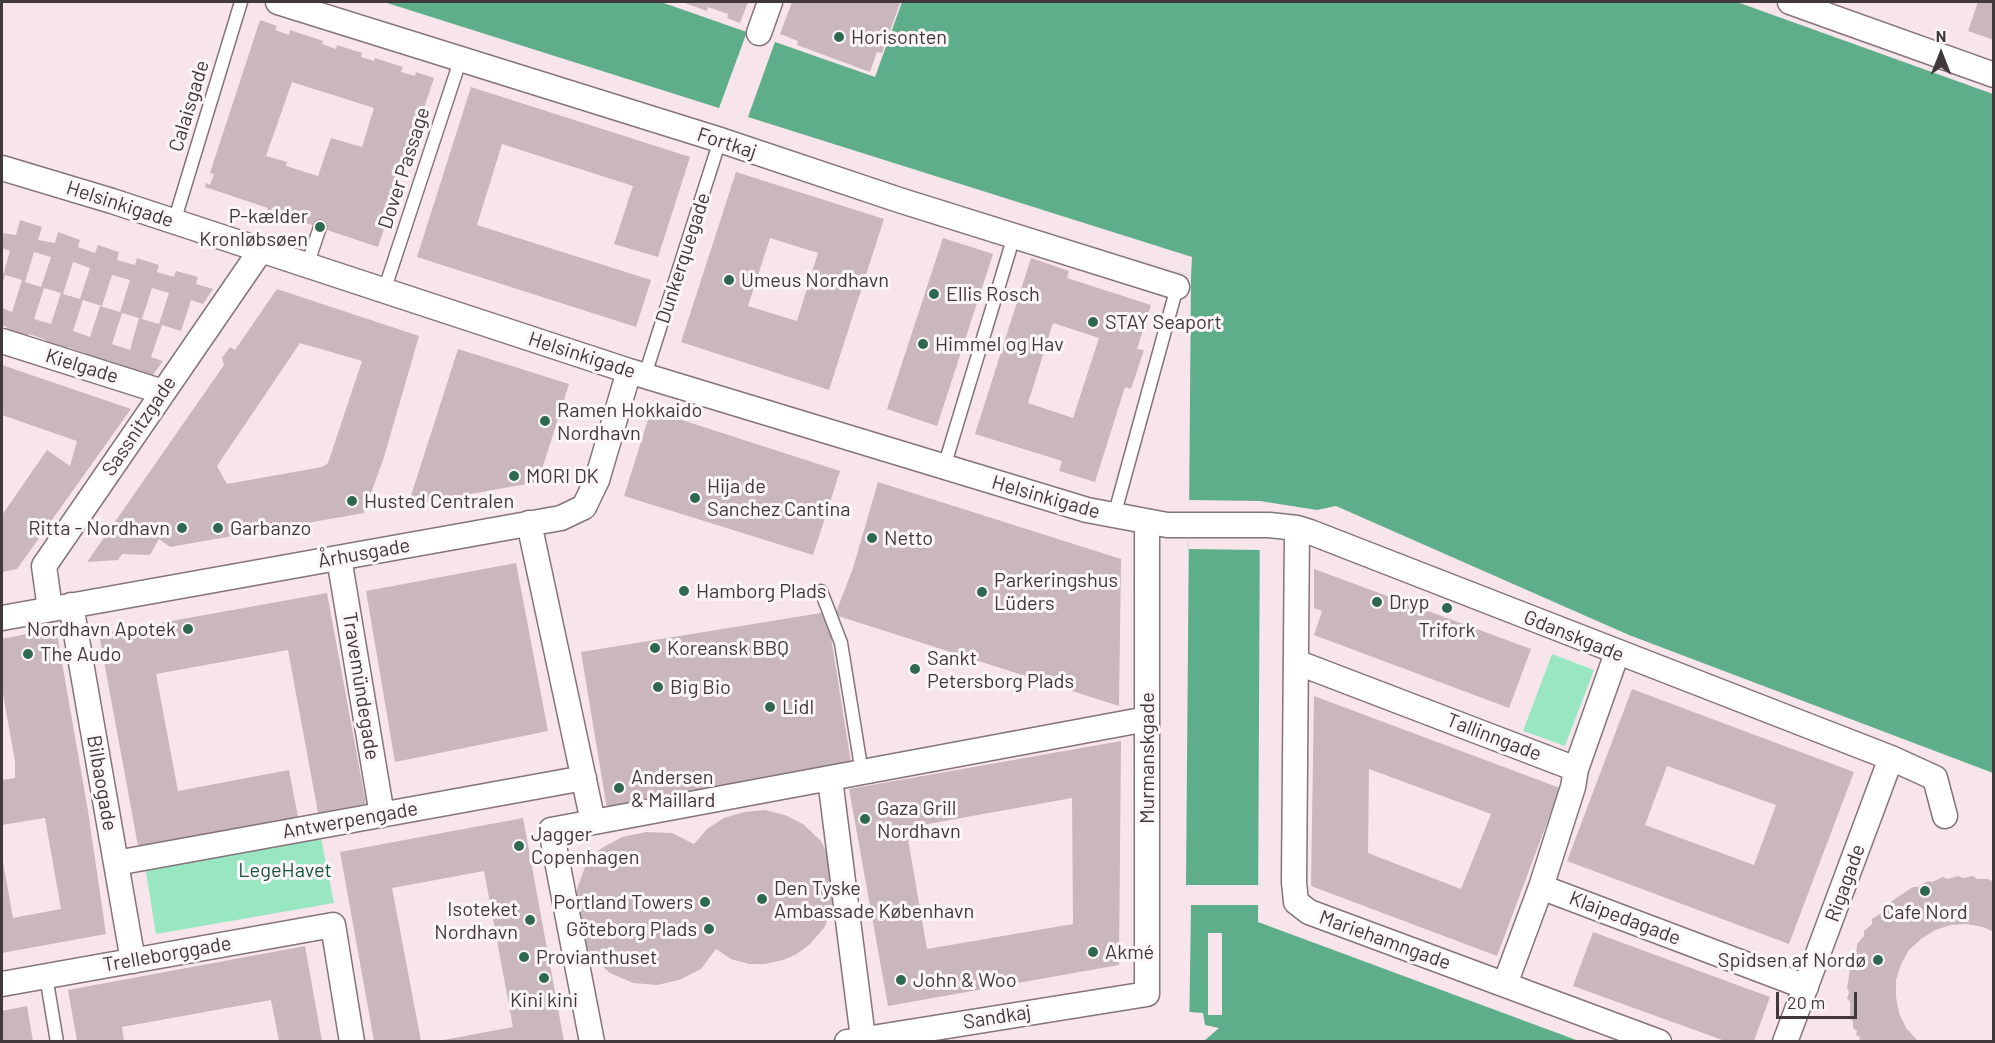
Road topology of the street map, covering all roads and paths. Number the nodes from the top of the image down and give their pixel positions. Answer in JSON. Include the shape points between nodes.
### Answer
{"nodes":[{"id":1,"x":241,"y":2,"type":"edge"},
{"id":2,"x":278,"y":2,"type":"edge"},
{"id":3,"x":770,"y":2,"type":"edge"},
{"id":4,"x":1802,"y":4,"type":"edge"},
{"id":5,"x":759,"y":33,"type":"dead end"},
{"id":6,"x":461,"y":58,"type":"junction"},
{"id":7,"x":1994,"y":75,"type":"edge"},
{"id":8,"x":720,"y":140,"type":"junction"},
{"id":9,"x":2,"y":168,"type":"edge"},
{"id":10,"x":174,"y":222,"type":"junction"},
{"id":11,"x":320,"y":227,"type":"dead end"},
{"id":12,"x":1014,"y":236,"type":"junction"},
{"id":13,"x":261,"y":250,"type":"junction"},
{"id":14,"x":307,"y":266,"type":"junction"},
{"id":15,"x":1176,"y":287,"type":"joint"},
{"id":16,"x":384,"y":291,"type":"junction"},
{"id":17,"x":2,"y":341,"type":"edge"},
{"id":18,"x":637,"y":373,"type":"junction"},
{"id":19,"x":163,"y":392,"type":"junction"},
{"id":20,"x":944,"y":467,"type":"junction"},
{"id":21,"x":1114,"y":516,"type":"junction"},
{"id":22,"x":1157,"y":523,"type":"junction"},
{"id":23,"x":529,"y":524,"type":"junction"},
{"id":24,"x":1297,"y":528,"type":"junction"},
{"id":25,"x":339,"y":558,"type":"junction"},
{"id":26,"x":821,"y":591,"type":"dead end"},
{"id":27,"x":61,"y":607,"type":"junction"},
{"id":28,"x":2,"y":618,"type":"edge"},
{"id":29,"x":1617,"y":653,"type":"junction"},
{"id":30,"x":1296,"y":662,"type":"junction"},
{"id":31,"x":1147,"y":719,"type":"junction"},
{"id":32,"x":1891,"y":758,"type":"junction"},
{"id":33,"x":1576,"y":769,"type":"junction"},
{"id":34,"x":862,"y":773,"type":"junction"},
{"id":35,"x":584,"y":778,"type":"junction"},
{"id":36,"x":830,"y":779,"type":"junction"},
{"id":37,"x":382,"y":814,"type":"junction"},
{"id":38,"x":1945,"y":816,"type":"dead end"},
{"id":39,"x":593,"y":822,"type":"junction"},
{"id":40,"x":116,"y":862,"type":"junction"},
{"id":41,"x":1541,"y":887,"type":"junction"},
{"id":42,"x":133,"y":961,"type":"junction"},
{"id":43,"x":46,"y":976,"type":"junction"},
{"id":44,"x":2,"y":984,"type":"edge"},
{"id":45,"x":1505,"y":984,"type":"junction"},
{"id":46,"x":1806,"y":987,"type":"junction"},
{"id":47,"x":1147,"y":994,"type":"joint"},
{"id":48,"x":855,"y":1040,"type":"edge"},
{"id":49,"x":57,"y":1041,"type":"edge"},
{"id":50,"x":352,"y":1041,"type":"edge"},
{"id":51,"x":592,"y":1041,"type":"edge"},
{"id":52,"x":1659,"y":1041,"type":"edge"},
{"id":53,"x":1785,"y":1041,"type":"edge"}],
"edges":[{"from":1,"to":10,"type":"lane","name":"Calaisgade"},
{"from":2,"to":6,"type":"street","name":"Fortkaj"},
{"from":3,"to":5,"type":"street"},
{"from":4,"to":7,"type":"street"},
{"from":6,"to":8,"type":"street","name":"Fortkaj"},
{"from":6,"to":16,"type":"lane","name":"Dover Passage"},
{"from":8,"to":12,"type":"street","name":"Fortkaj"},
{"from":8,"to":18,"type":"lane","name":"Dunkerquegade"},
{"from":9,"to":10,"type":"street","name":"Helsinkigade"},
{"from":10,"to":13,"type":"street","name":"Helsinkigade"},
{"from":11,"to":14,"type":"lane"},
{"from":12,"to":15,"type":"street","name":"Fortkaj"},
{"from":12,"to":20,"type":"lane"},
{"from":13,"to":14,"type":"street","name":"Helsinkigade"},
{"from":13,"to":19,"type":"street","name":"Sassnitzgade"},
{"from":14,"to":16,"type":"street","name":"Helsinkigade"},
{"from":15,"to":21,"type":"lane"},
{"from":16,"to":18,"type":"street","name":"Helsinkigade"},
{"from":17,"to":19,"type":"street","name":"Kielgade"},
{"from":18,"to":20,"type":"street","name":"Helsinkigade"},
{"from":18,"to":23,"type":"street","name":"Århusgade","via":[[584,507],[561,518]]},
{"from":19,"to":27,"type":"street","name":"Sassnitzgade","via":[[44,566]]},
{"from":20,"to":21,"type":"street","name":"Helsinkigade"},
{"from":21,"to":22,"type":"street","name":"Helsinkigade"},
{"from":22,"to":24,"type":"street","name":"Gdanskgade"},
{"from":22,"to":31,"type":"street","name":"Murmanskgade"},
{"from":23,"to":25,"type":"street","name":"Århusgade"},
{"from":23,"to":35,"type":"street"},
{"from":24,"to":29,"type":"street","name":"Gdanskgade"},
{"from":24,"to":30,"type":"street","name":"Mariehamngade"},
{"from":25,"to":27,"type":"street","name":"Århusgade"},
{"from":25,"to":37,"type":"street","name":"Travemündegade"},
{"from":26,"to":34,"type":"lane","via":[[842,643]]},
{"from":27,"to":28,"type":"street","name":"Århusgade"},
{"from":27,"to":40,"type":"street","name":"Bilbaogade"},
{"from":29,"to":32,"type":"street","name":"Gdanskgade"},
{"from":29,"to":33,"type":"street"},
{"from":30,"to":33,"type":"street","name":"Tallinngade"},
{"from":30,"to":45,"type":"street","name":"Mariehamngade","via":[[1296,902],[1310,912]]},
{"from":31,"to":34,"type":"street"},
{"from":31,"to":47,"type":"street","name":"Murmanskgade"},
{"from":32,"to":38,"type":"street","name":"Gdanskgade","via":[[1935,778]]},
{"from":32,"to":46,"type":"street","name":"Rigagade"},
{"from":33,"to":41,"type":"street"},
{"from":34,"to":36,"type":"street"},
{"from":35,"to":37,"type":"street","name":"Antwerpengade"},
{"from":35,"to":39,"type":"street"},
{"from":36,"to":39,"type":"street"},
{"from":36,"to":48,"type":"street"},
{"from":37,"to":40,"type":"street","name":"Antwerpengade"},
{"from":39,"to":51,"type":"street","via":[[551,830]]},
{"from":40,"to":42,"type":"street","name":"Bilbaogade"},
{"from":41,"to":45,"type":"street"},
{"from":41,"to":46,"type":"street","name":"Klaipedagade"},
{"from":42,"to":43,"type":"street","name":"Trelleborggade"},
{"from":42,"to":50,"type":"street","name":"Trelleborggade","via":[[333,925]]},
{"from":43,"to":44,"type":"street","name":"Trelleborggade"},
{"from":43,"to":49,"type":"lane"},
{"from":45,"to":52,"type":"street","name":"Mariehamngade"},
{"from":46,"to":53,"type":"street","name":"Rigagade"},
{"from":47,"to":48,"type":"street","name":"Sandkaj"}]}
